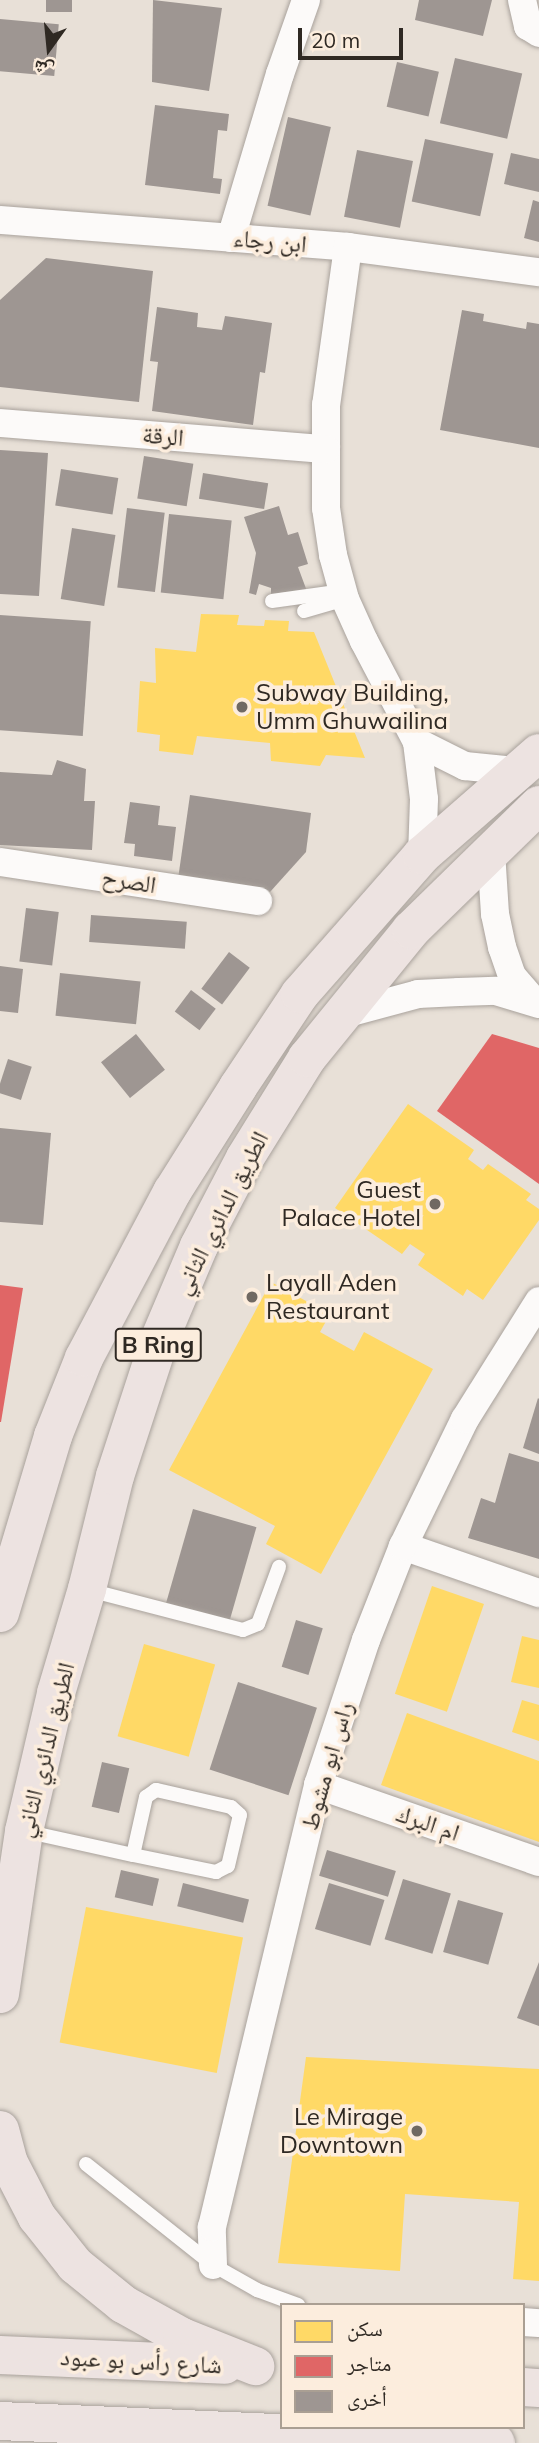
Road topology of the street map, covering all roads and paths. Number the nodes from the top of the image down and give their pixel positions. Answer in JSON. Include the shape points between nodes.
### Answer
{"nodes":[{"id":1,"x":306,"y":0,"type":"edge"},
{"id":2,"x":0,"y":220,"type":"edge"},
{"id":3,"x":231,"y":238,"type":"junction"},
{"id":4,"x":348,"y":247,"type":"junction"},
{"id":5,"x":539,"y":272,"type":"edge"},
{"id":6,"x":0,"y":423,"type":"edge"},
{"id":7,"x":326,"y":449,"type":"junction"},
{"id":8,"x":344,"y":595,"type":"junction"},
{"id":9,"x":272,"y":601,"type":"dead end"},
{"id":10,"x":304,"y":611,"type":"dead end"},
{"id":11,"x":417,"y":742,"type":"junction"},
{"id":12,"x":527,"y":762,"type":"edge"},
{"id":13,"x":539,"y":805,"type":"edge"},
{"id":14,"x":491,"y":852,"type":"junction"},
{"id":15,"x":422,"y":855,"type":"junction"},
{"id":16,"x":0,"y":862,"type":"edge"},
{"id":17,"x":258,"y":901,"type":"dead end"},
{"id":18,"x":536,"y":1003,"type":"edge"},
{"id":19,"x":344,"y":1014,"type":"junction"},
{"id":20,"x":539,"y":1301,"type":"edge"},
{"id":21,"x":403,"y":1546,"type":"junction"},
{"id":22,"x":279,"y":1567,"type":"dead end"},
{"id":23,"x":87,"y":1589,"type":"junction"},
{"id":24,"x":539,"y":1592,"type":"edge"},
{"id":25,"x":0,"y":1613,"type":"edge"},
{"id":26,"x":318,"y":1785,"type":"junction"},
{"id":27,"x":24,"y":1831,"type":"junction"},
{"id":28,"x":133,"y":1855,"type":"junction"},
{"id":29,"x":539,"y":1862,"type":"edge"},
{"id":30,"x":0,"y":1994,"type":"edge"},
{"id":31,"x":0,"y":2130,"type":"edge"},
{"id":32,"x":86,"y":2164,"type":"dead end"},
{"id":33,"x":214,"y":2265,"type":"junction"},
{"id":34,"x":293,"y":2303,"type":"edge"},
{"id":35,"x":0,"y":2355,"type":"edge"},
{"id":36,"x":269,"y":2367,"type":"edge"},
{"id":37,"x":0,"y":2421,"type":"edge"},
{"id":38,"x":496,"y":2443,"type":"edge"}],
"edges":[{"from":1,"to":3,"type":"street"},
{"from":2,"to":3,"type":"street","name":"ابن رجاء"},
{"from":3,"to":4,"type":"street","name":"ابن رجاء"},
{"from":4,"to":5,"type":"street","name":"ابن رجاء"},
{"from":4,"to":7,"type":"street","via":[[326,405]]},
{"from":6,"to":7,"type":"street","name":"الرقة"},
{"from":7,"to":8,"type":"street","via":[[326,508]]},
{"from":8,"to":9,"type":"lane"},
{"from":8,"to":10,"type":"lane"},
{"from":8,"to":11,"type":"street"},
{"from":11,"to":12,"type":"street","via":[[465,765]]},
{"from":11,"to":15,"type":"street","via":[[424,799]]},
{"from":12,"to":15,"type":"main road","name":"الطريق الدائري الثاني","number":"B Ring"},
{"from":13,"to":14,"type":"main road","name":"الطريق الدائري الثاني","number":"B Ring"},
{"from":14,"to":18,"type":"street","via":[[502,947],[512,976]]},
{"from":14,"to":19,"type":"main road","name":"الطريق الدائري الثاني","number":"B Ring","via":[[411,930]]},
{"from":15,"to":25,"type":"main road","name":"الطريق الدائري الثاني","number":"B Ring","via":[[300,994],[172,1192],[84,1358],[53,1436]]},
{"from":16,"to":17,"type":"street","name":"الصرح"},
{"from":18,"to":19,"type":"street","via":[[496,991],[418,994]]},
{"from":19,"to":23,"type":"main road","name":"الطريق الدائري الثاني","number":"B Ring","via":[[307,1058],[198,1246],[152,1363],[115,1476]]},
{"from":20,"to":21,"type":"street","name":"راس ابو مشوط","via":[[466,1419]]},
{"from":21,"to":24,"type":"street"},
{"from":21,"to":26,"type":"street","name":"راس ابو مشوط"},
{"from":22,"to":23,"type":"lane","via":[[258,1623],[243,1630]]},
{"from":23,"to":27,"type":"main road","name":"الطريق الدائري الثاني","number":"B Ring","via":[[56,1693]]},
{"from":26,"to":29,"type":"street","name":"ام البرك"},
{"from":26,"to":33,"type":"street","name":"راس ابو مشوط","via":[[212,2227]]},
{"from":27,"to":28,"type":"lane"},
{"from":27,"to":30,"type":"main road","name":"الطريق الدائري الثاني","number":"B Ring"},
{"from":28,"to":28,"type":"lane","via":[[221,1872],[230,1862],[240,1815],[231,1807],[156,1790],[146,1797]]},
{"from":31,"to":36,"type":"main road","via":[[9,2162],[37,2217],[75,2264],[123,2304],[182,2337]]},
{"from":32,"to":33,"type":"lane"},
{"from":33,"to":34,"type":"lane","via":[[257,2290]]},
{"from":35,"to":36,"type":"main road","name":"شارع رأس بو عبود"},
{"from":37,"to":38,"type":"main road"}]}
